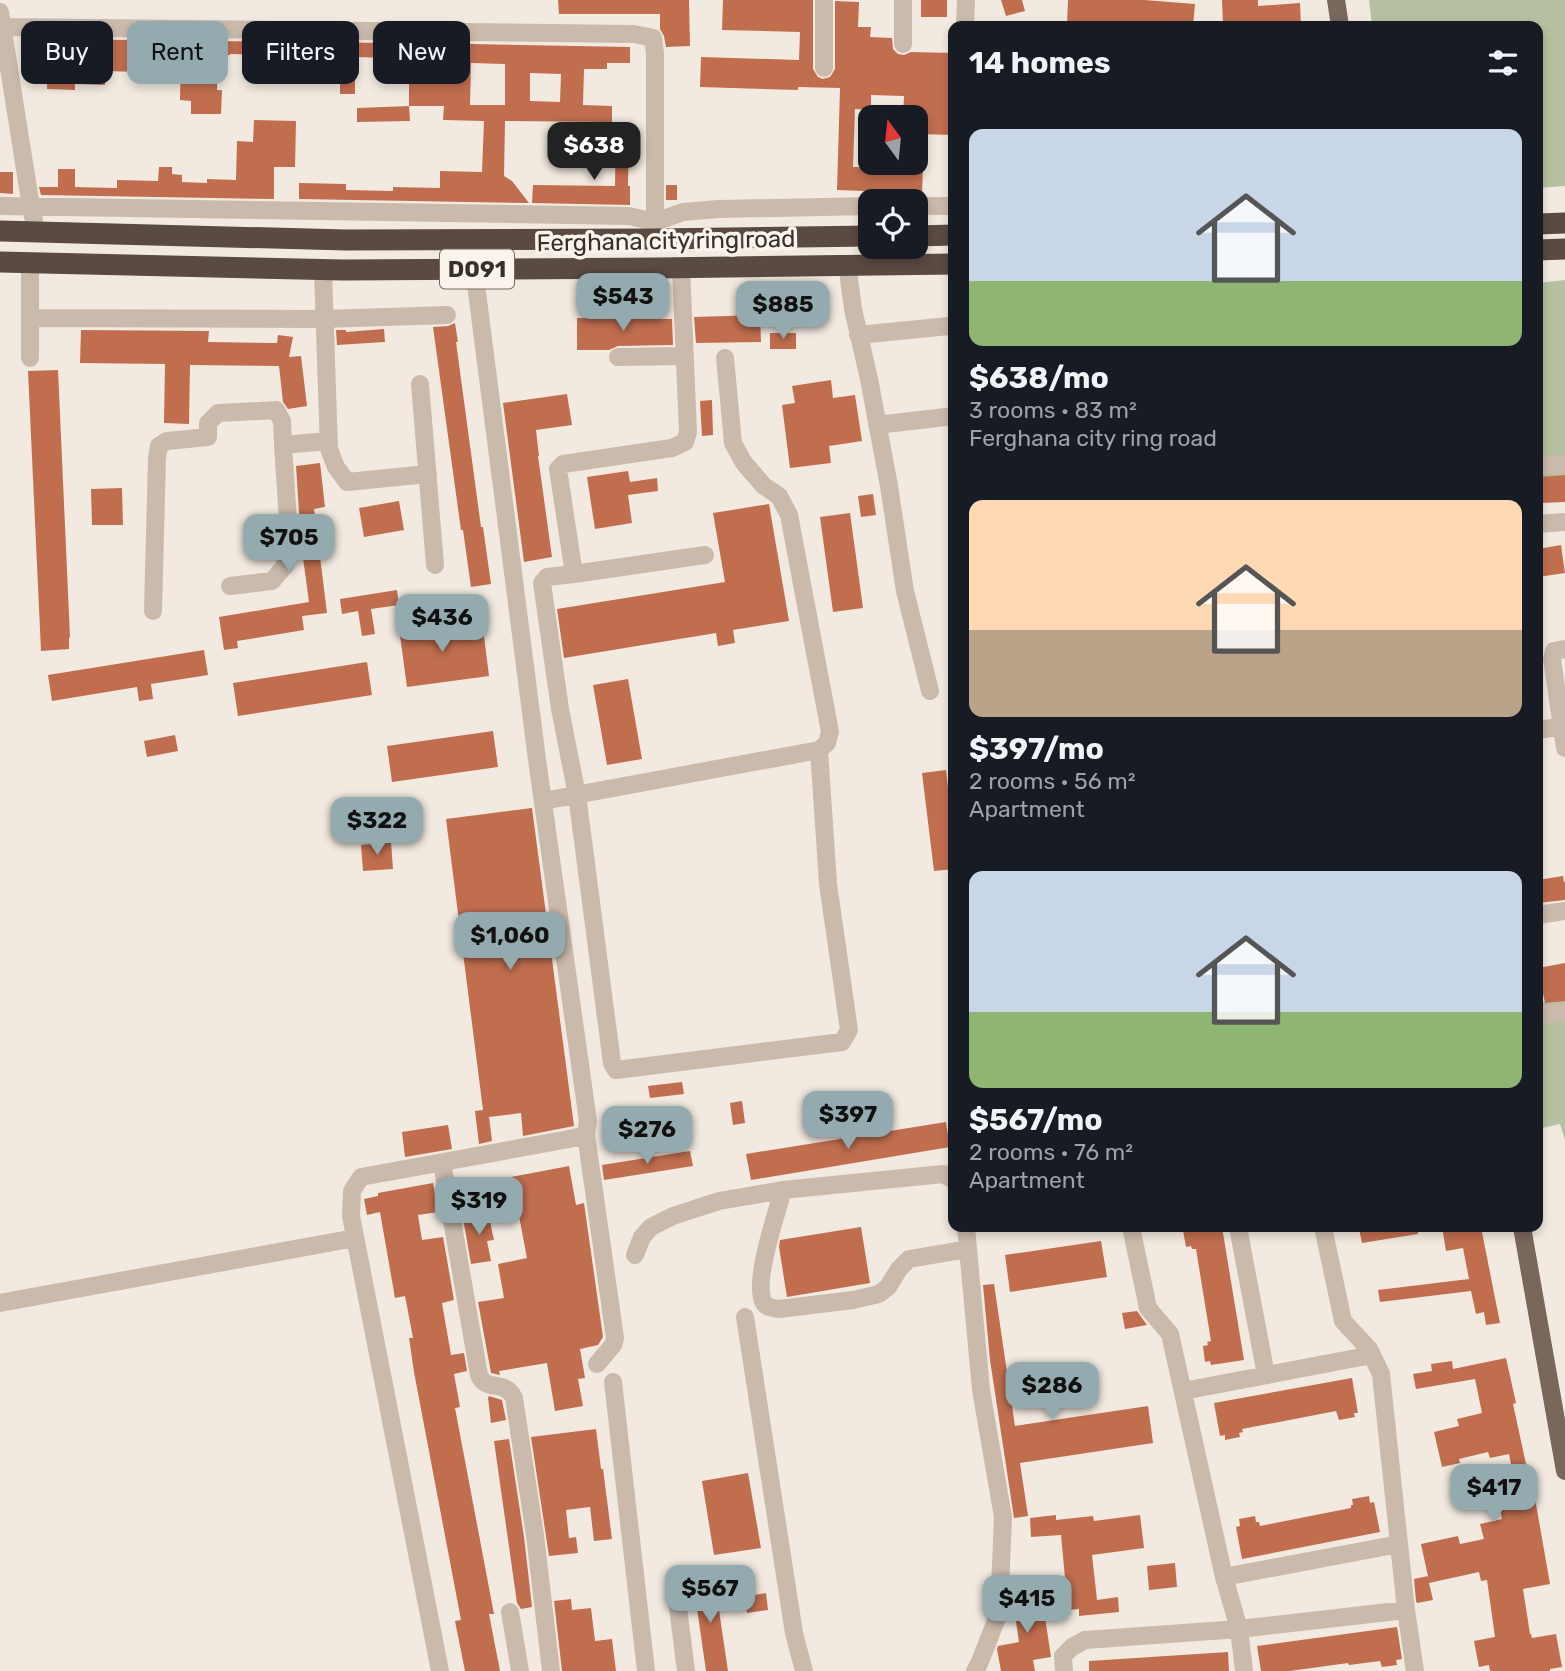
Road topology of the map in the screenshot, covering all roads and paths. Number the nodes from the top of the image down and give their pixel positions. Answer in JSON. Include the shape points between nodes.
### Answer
{"nodes":[{"id":1,"x":824,"y":0,"type":"edge"},
{"id":2,"x":903,"y":0,"type":"edge"},
{"id":3,"x":966,"y":0,"type":"edge"},
{"id":4,"x":1336,"y":0,"type":"edge"},
{"id":5,"x":1,"y":20,"type":"edge"},
{"id":6,"x":965,"y":21,"type":"edge"},
{"id":7,"x":1339,"y":21,"type":"edge"},
{"id":8,"x":903,"y":44,"type":"dead end"},
{"id":9,"x":824,"y":68,"type":"dead end"},
{"id":10,"x":0,"y":206,"type":"edge"},
{"id":11,"x":858,"y":206,"type":"edge"},
{"id":12,"x":928,"y":206,"type":"edge"},
{"id":13,"x":948,"y":206,"type":"edge"},
{"id":14,"x":31,"y":207,"type":"junction"},
{"id":15,"x":1565,"y":223,"type":"edge"},
{"id":16,"x":1543,"y":224,"type":"edge"},
{"id":17,"x":0,"y":230,"type":"edge"},
{"id":18,"x":655,"y":231,"type":"junction"},
{"id":19,"x":37,"y":232,"type":"junction"},
{"id":20,"x":948,"y":235,"type":"edge"},
{"id":21,"x":858,"y":236,"type":"edge"},
{"id":22,"x":928,"y":236,"type":"edge"},
{"id":23,"x":1565,"y":249,"type":"edge"},
{"id":24,"x":1543,"y":250,"type":"edge"},
{"id":25,"x":0,"y":262,"type":"edge"},
{"id":26,"x":30,"y":262,"type":"junction"},
{"id":27,"x":948,"y":264,"type":"edge"},
{"id":28,"x":849,"y":265,"type":"junction"},
{"id":29,"x":681,"y":268,"type":"junction"},
{"id":30,"x":474,"y":269,"type":"junction"},
{"id":31,"x":323,"y":270,"type":"junction"},
{"id":32,"x":447,"y":315,"type":"dead end"},
{"id":33,"x":30,"y":318,"type":"junction"},
{"id":34,"x":324,"y":320,"type":"junction"},
{"id":35,"x":948,"y":326,"type":"edge"},
{"id":36,"x":859,"y":335,"type":"junction"},
{"id":37,"x":685,"y":356,"type":"junction"},
{"id":38,"x":618,"y":357,"type":"dead end"},
{"id":39,"x":30,"y":358,"type":"dead end"},
{"id":40,"x":724,"y":358,"type":"dead end"},
{"id":41,"x":421,"y":384,"type":"dead end"},
{"id":42,"x":948,"y":416,"type":"edge"},
{"id":43,"x":877,"y":425,"type":"junction"},
{"id":44,"x":328,"y":441,"type":"junction"},
{"id":45,"x":283,"y":445,"type":"junction"},
{"id":46,"x":1565,"y":464,"type":"edge"},
{"id":47,"x":1543,"y":466,"type":"edge"},
{"id":48,"x":428,"y":474,"type":"junction"},
{"id":49,"x":1564,"y":522,"type":"edge"},
{"id":50,"x":1543,"y":524,"type":"edge"},
{"id":51,"x":705,"y":555,"type":"dead end"},
{"id":52,"x":435,"y":565,"type":"dead end"},
{"id":53,"x":574,"y":574,"type":"junction"},
{"id":54,"x":230,"y":586,"type":"dead end"},
{"id":55,"x":153,"y":611,"type":"dead end"},
{"id":56,"x":1565,"y":649,"type":"edge"},
{"id":57,"x":930,"y":691,"type":"dead end"},
{"id":58,"x":1564,"y":726,"type":"edge"},
{"id":59,"x":1543,"y":729,"type":"edge"},
{"id":60,"x":1565,"y":748,"type":"edge"},
{"id":61,"x":819,"y":750,"type":"junction"},
{"id":62,"x":577,"y":795,"type":"junction"},
{"id":63,"x":543,"y":801,"type":"junction"},
{"id":64,"x":1565,"y":911,"type":"edge"},
{"id":65,"x":1543,"y":914,"type":"edge"},
{"id":66,"x":1565,"y":1012,"type":"edge"},
{"id":67,"x":1543,"y":1014,"type":"edge"},
{"id":68,"x":586,"y":1135,"type":"junction"},
{"id":69,"x":442,"y":1163,"type":"junction"},
{"id":70,"x":948,"y":1177,"type":"edge"},
{"id":71,"x":783,"y":1190,"type":"junction"},
{"id":72,"x":966,"y":1232,"type":"edge"},
{"id":73,"x":1132,"y":1232,"type":"edge"},
{"id":74,"x":1239,"y":1232,"type":"edge"},
{"id":75,"x":1324,"y":1232,"type":"edge"},
{"id":76,"x":1523,"y":1232,"type":"edge"},
{"id":77,"x":355,"y":1238,"type":"junction"},
{"id":78,"x":968,"y":1249,"type":"junction"},
{"id":79,"x":635,"y":1255,"type":"dead end"},
{"id":80,"x":0,"y":1303,"type":"edge"},
{"id":81,"x":745,"y":1317,"type":"dead end"},
{"id":82,"x":1372,"y":1355,"type":"junction"},
{"id":83,"x":597,"y":1364,"type":"dead end"},
{"id":84,"x":1266,"y":1376,"type":"junction"},
{"id":85,"x":614,"y":1382,"type":"dead end"},
{"id":86,"x":1183,"y":1391,"type":"junction"},
{"id":87,"x":1565,"y":1471,"type":"edge"},
{"id":88,"x":1399,"y":1544,"type":"junction"},
{"id":89,"x":1224,"y":1577,"type":"junction"},
{"id":90,"x":675,"y":1584,"type":"dead end"},
{"id":91,"x":1406,"y":1610,"type":"junction"},
{"id":92,"x":510,"y":1612,"type":"dead end"},
{"id":93,"x":1239,"y":1629,"type":"junction"},
{"id":94,"x":440,"y":1671,"type":"edge"},
{"id":95,"x":520,"y":1671,"type":"edge"},
{"id":96,"x":551,"y":1671,"type":"edge"},
{"id":97,"x":646,"y":1671,"type":"edge"},
{"id":98,"x":686,"y":1671,"type":"edge"},
{"id":99,"x":804,"y":1671,"type":"edge"},
{"id":100,"x":975,"y":1671,"type":"edge"},
{"id":101,"x":1065,"y":1671,"type":"edge"},
{"id":102,"x":1244,"y":1671,"type":"edge"},
{"id":103,"x":1415,"y":1671,"type":"edge"}],
"edges":[{"from":1,"to":9,"type":"street"},
{"from":2,"to":8,"type":"street"},
{"from":3,"to":6,"type":"street"},
{"from":4,"to":7,"type":"main road"},
{"from":5,"to":14,"type":"street"},
{"from":5,"to":18,"type":"street","via":[[653,38]]},
{"from":10,"to":14,"type":"street"},
{"from":11,"to":18,"type":"street","via":[[683,212]]},
{"from":12,"to":13,"type":"street"},
{"from":14,"to":18,"type":"street","via":[[629,216]]},
{"from":14,"to":19,"type":"street"},
{"from":15,"to":16,"type":"highway"},
{"from":17,"to":19,"type":"highway","name":"Ferghana city ring road","number":"D091"},
{"from":18,"to":19,"type":"highway","name":"Ferghana city ring road","number":"D091","via":[[346,240]]},
{"from":18,"to":21,"type":"highway","name":"Ferghana city ring road","number":"D091"},
{"from":20,"to":22,"type":"highway"},
{"from":23,"to":24,"type":"highway"},
{"from":25,"to":26,"type":"highway","name":"Ferghana city ring road","number":"D091"},
{"from":26,"to":31,"type":"highway","name":"Ferghana city ring road","number":"D091"},
{"from":26,"to":33,"type":"street"},
{"from":27,"to":28,"type":"highway","name":"Ferghana city ring road","number":"D091"},
{"from":28,"to":29,"type":"highway","name":"Ferghana city ring road","number":"D091"},
{"from":28,"to":36,"type":"street"},
{"from":29,"to":30,"type":"highway","name":"Ferghana city ring road","number":"D091"},
{"from":29,"to":37,"type":"street"},
{"from":30,"to":31,"type":"highway","name":"Ferghana city ring road","number":"D091"},
{"from":30,"to":63,"type":"street"},
{"from":31,"to":34,"type":"street"},
{"from":32,"to":34,"type":"street"},
{"from":33,"to":34,"type":"street"},
{"from":33,"to":39,"type":"street"},
{"from":34,"to":44,"type":"street"},
{"from":35,"to":36,"type":"street"},
{"from":36,"to":43,"type":"street"},
{"from":37,"to":38,"type":"street"},
{"from":37,"to":53,"type":"street","via":[[685,442],[672,448],[563,464],[558,469]]},
{"from":40,"to":61,"type":"street","via":[[733,443],[744,463],[779,496],[789,514],[830,732]]},
{"from":41,"to":48,"type":"street"},
{"from":42,"to":43,"type":"street"},
{"from":43,"to":57,"type":"street","via":[[905,592]]},
{"from":44,"to":45,"type":"street"},
{"from":44,"to":48,"type":"street","via":[[336,467],[347,482]]},
{"from":45,"to":54,"type":"street","via":[[290,550],[284,567],[272,581]]},
{"from":45,"to":55,"type":"street","via":[[282,421],[276,410],[218,413],[208,423],[208,437],[159,446]]},
{"from":46,"to":47,"type":"street"},
{"from":48,"to":52,"type":"street"},
{"from":49,"to":50,"type":"street"},
{"from":51,"to":53,"type":"street"},
{"from":53,"to":62,"type":"street","via":[[547,577],[542,583]]},
{"from":56,"to":58,"type":"street","via":[[1554,651],[1552,659]]},
{"from":58,"to":59,"type":"street"},
{"from":58,"to":60,"type":"street"},
{"from":61,"to":62,"type":"street"},
{"from":61,"to":62,"type":"street","via":[[828,884],[849,1030],[842,1042],[616,1070]]},
{"from":62,"to":63,"type":"street"},
{"from":63,"to":68,"type":"street","via":[[588,1121]]},
{"from":64,"to":65,"type":"street"},
{"from":66,"to":67,"type":"street"},
{"from":68,"to":69,"type":"street"},
{"from":68,"to":83,"type":"street","via":[[614,1338]]},
{"from":69,"to":77,"type":"street","via":[[361,1177],[352,1191]]},
{"from":69,"to":96,"type":"street","via":[[479,1375],[486,1385],[506,1388],[514,1398]]},
{"from":70,"to":71,"type":"street"},
{"from":71,"to":78,"type":"street","via":[[762,1268],[763,1302],[769,1307],[879,1294],[909,1259]]},
{"from":71,"to":79,"type":"street","via":[[719,1201],[673,1216],[651,1227]]},
{"from":72,"to":78,"type":"street"},
{"from":73,"to":86,"type":"street","via":[[1148,1308],[1170,1334]]},
{"from":74,"to":84,"type":"street"},
{"from":75,"to":82,"type":"street","via":[[1343,1321]]},
{"from":76,"to":87,"type":"main road"},
{"from":77,"to":80,"type":"street"},
{"from":77,"to":94,"type":"street"},
{"from":78,"to":100,"type":"street","via":[[981,1390],[1003,1517],[999,1613]]},
{"from":81,"to":99,"type":"street","via":[[794,1633]]},
{"from":82,"to":84,"type":"street"},
{"from":82,"to":88,"type":"street","via":[[1381,1374]]},
{"from":84,"to":86,"type":"street"},
{"from":85,"to":97,"type":"street"},
{"from":86,"to":89,"type":"street"},
{"from":88,"to":89,"type":"street"},
{"from":88,"to":91,"type":"street"},
{"from":89,"to":93,"type":"street"},
{"from":90,"to":98,"type":"street"},
{"from":91,"to":93,"type":"street"},
{"from":91,"to":103,"type":"street"},
{"from":92,"to":95,"type":"street"},
{"from":93,"to":101,"type":"street","via":[[1085,1640],[1063,1656]]},
{"from":93,"to":102,"type":"street"}]}
